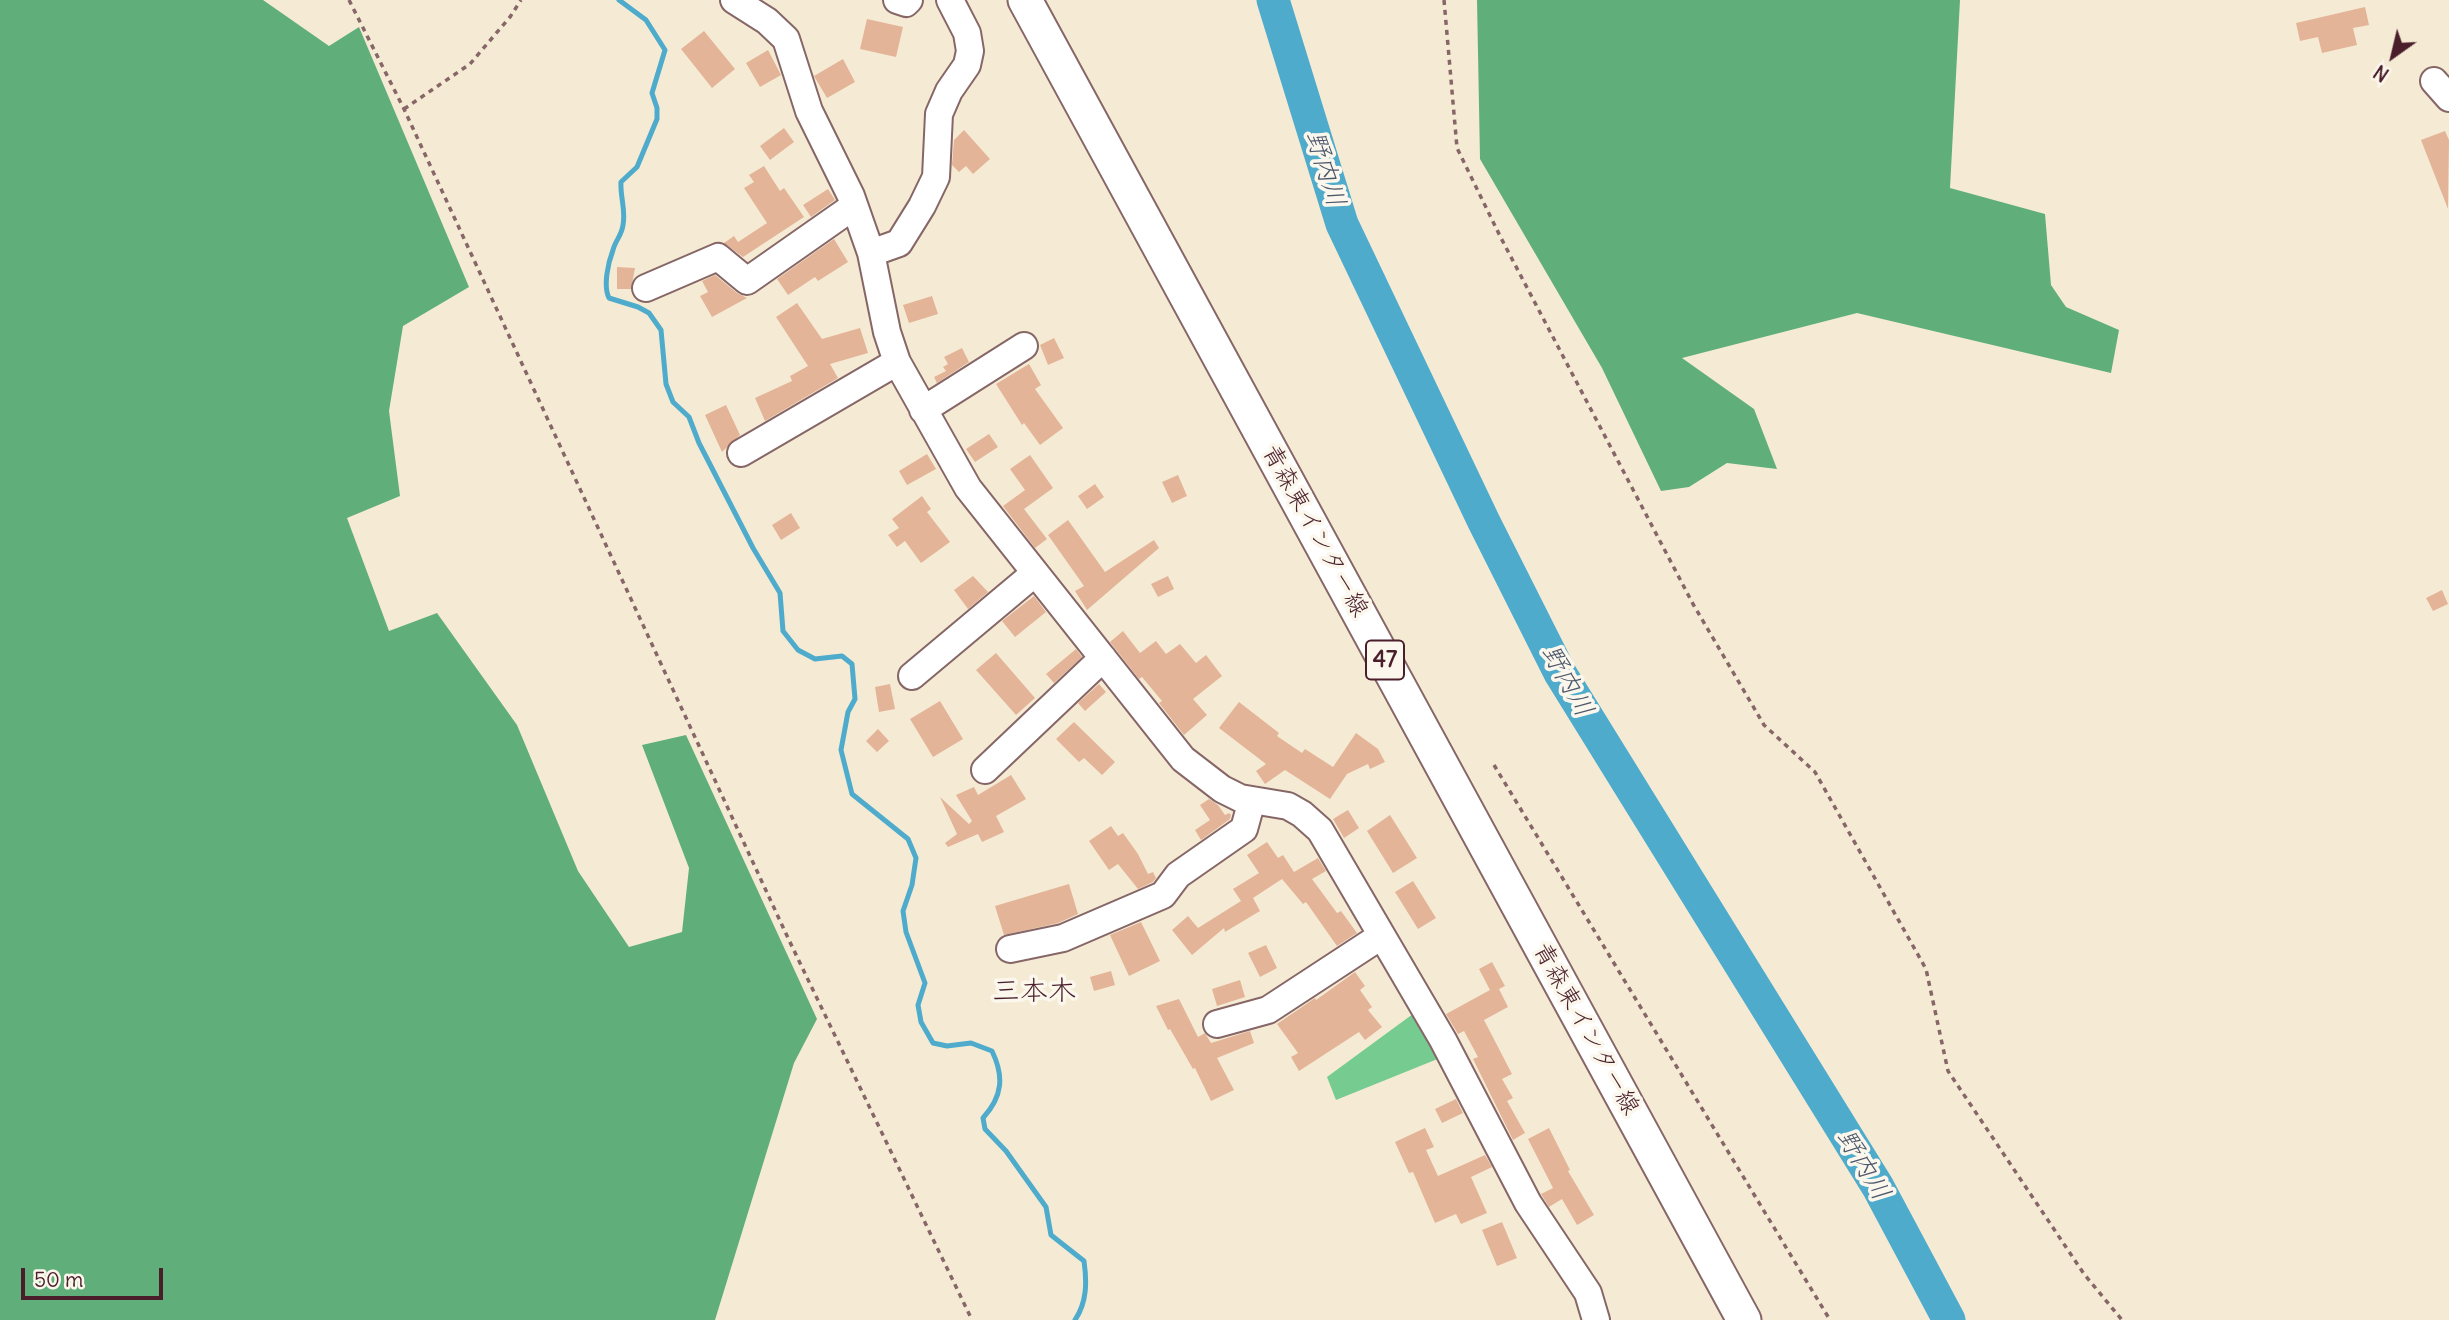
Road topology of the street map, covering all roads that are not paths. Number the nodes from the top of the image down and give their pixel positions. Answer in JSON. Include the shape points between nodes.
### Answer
{"nodes":[{"id":1,"x":734,"y":0,"type":"edge"},
{"id":2,"x":897,"y":0,"type":"edge"},
{"id":3,"x":909,"y":0,"type":"edge"},
{"id":4,"x":950,"y":0,"type":"edge"},
{"id":5,"x":1025,"y":0,"type":"edge"},
{"id":6,"x":854,"y":206,"type":"junction"},
{"id":7,"x":871,"y":253,"type":"junction"},
{"id":8,"x":646,"y":288,"type":"dead end"},
{"id":9,"x":1024,"y":346,"type":"dead end"},
{"id":10,"x":897,"y":362,"type":"junction"},
{"id":11,"x":923,"y":410,"type":"junction"},
{"id":12,"x":741,"y":453,"type":"dead end"},
{"id":13,"x":1035,"y":573,"type":"junction"},
{"id":14,"x":1103,"y":658,"type":"junction"},
{"id":15,"x":912,"y":676,"type":"dead end"},
{"id":16,"x":985,"y":770,"type":"dead end"},
{"id":17,"x":1252,"y":800,"type":"junction"},
{"id":18,"x":1381,"y":936,"type":"junction"},
{"id":19,"x":1010,"y":949,"type":"dead end"},
{"id":20,"x":1217,"y":1024,"type":"dead end"},
{"id":21,"x":1596,"y":1320,"type":"edge"},
{"id":22,"x":1744,"y":1320,"type":"edge"}],
"edges":[{"from":1,"to":6,"type":"street","via":[[786,40],[809,111]]},
{"from":2,"to":3,"type":"street","via":[[906,4]]},
{"from":4,"to":7,"type":"street","via":[[967,33],[970,51],[939,114],[936,177],[899,243]]},
{"from":5,"to":22,"type":"main road","name":"青森東インター線","number":"47"},
{"from":6,"to":7,"type":"street"},
{"from":6,"to":8,"type":"street","via":[[747,281],[718,257]]},
{"from":7,"to":10,"type":"street"},
{"from":9,"to":11,"type":"street"},
{"from":10,"to":11,"type":"street"},
{"from":10,"to":12,"type":"street"},
{"from":11,"to":13,"type":"street","via":[[968,488]]},
{"from":13,"to":14,"type":"street"},
{"from":13,"to":15,"type":"street"},
{"from":14,"to":16,"type":"street"},
{"from":14,"to":17,"type":"street","via":[[1182,759],[1222,789]]},
{"from":17,"to":18,"type":"street","via":[[1288,806],[1320,830]]},
{"from":17,"to":19,"type":"street","via":[[1244,829],[1178,875],[1163,895],[1063,939]]},
{"from":18,"to":20,"type":"street","via":[[1268,1010]]},
{"from":18,"to":21,"type":"street","via":[[1443,1040],[1528,1203],[1588,1293]]}]}
